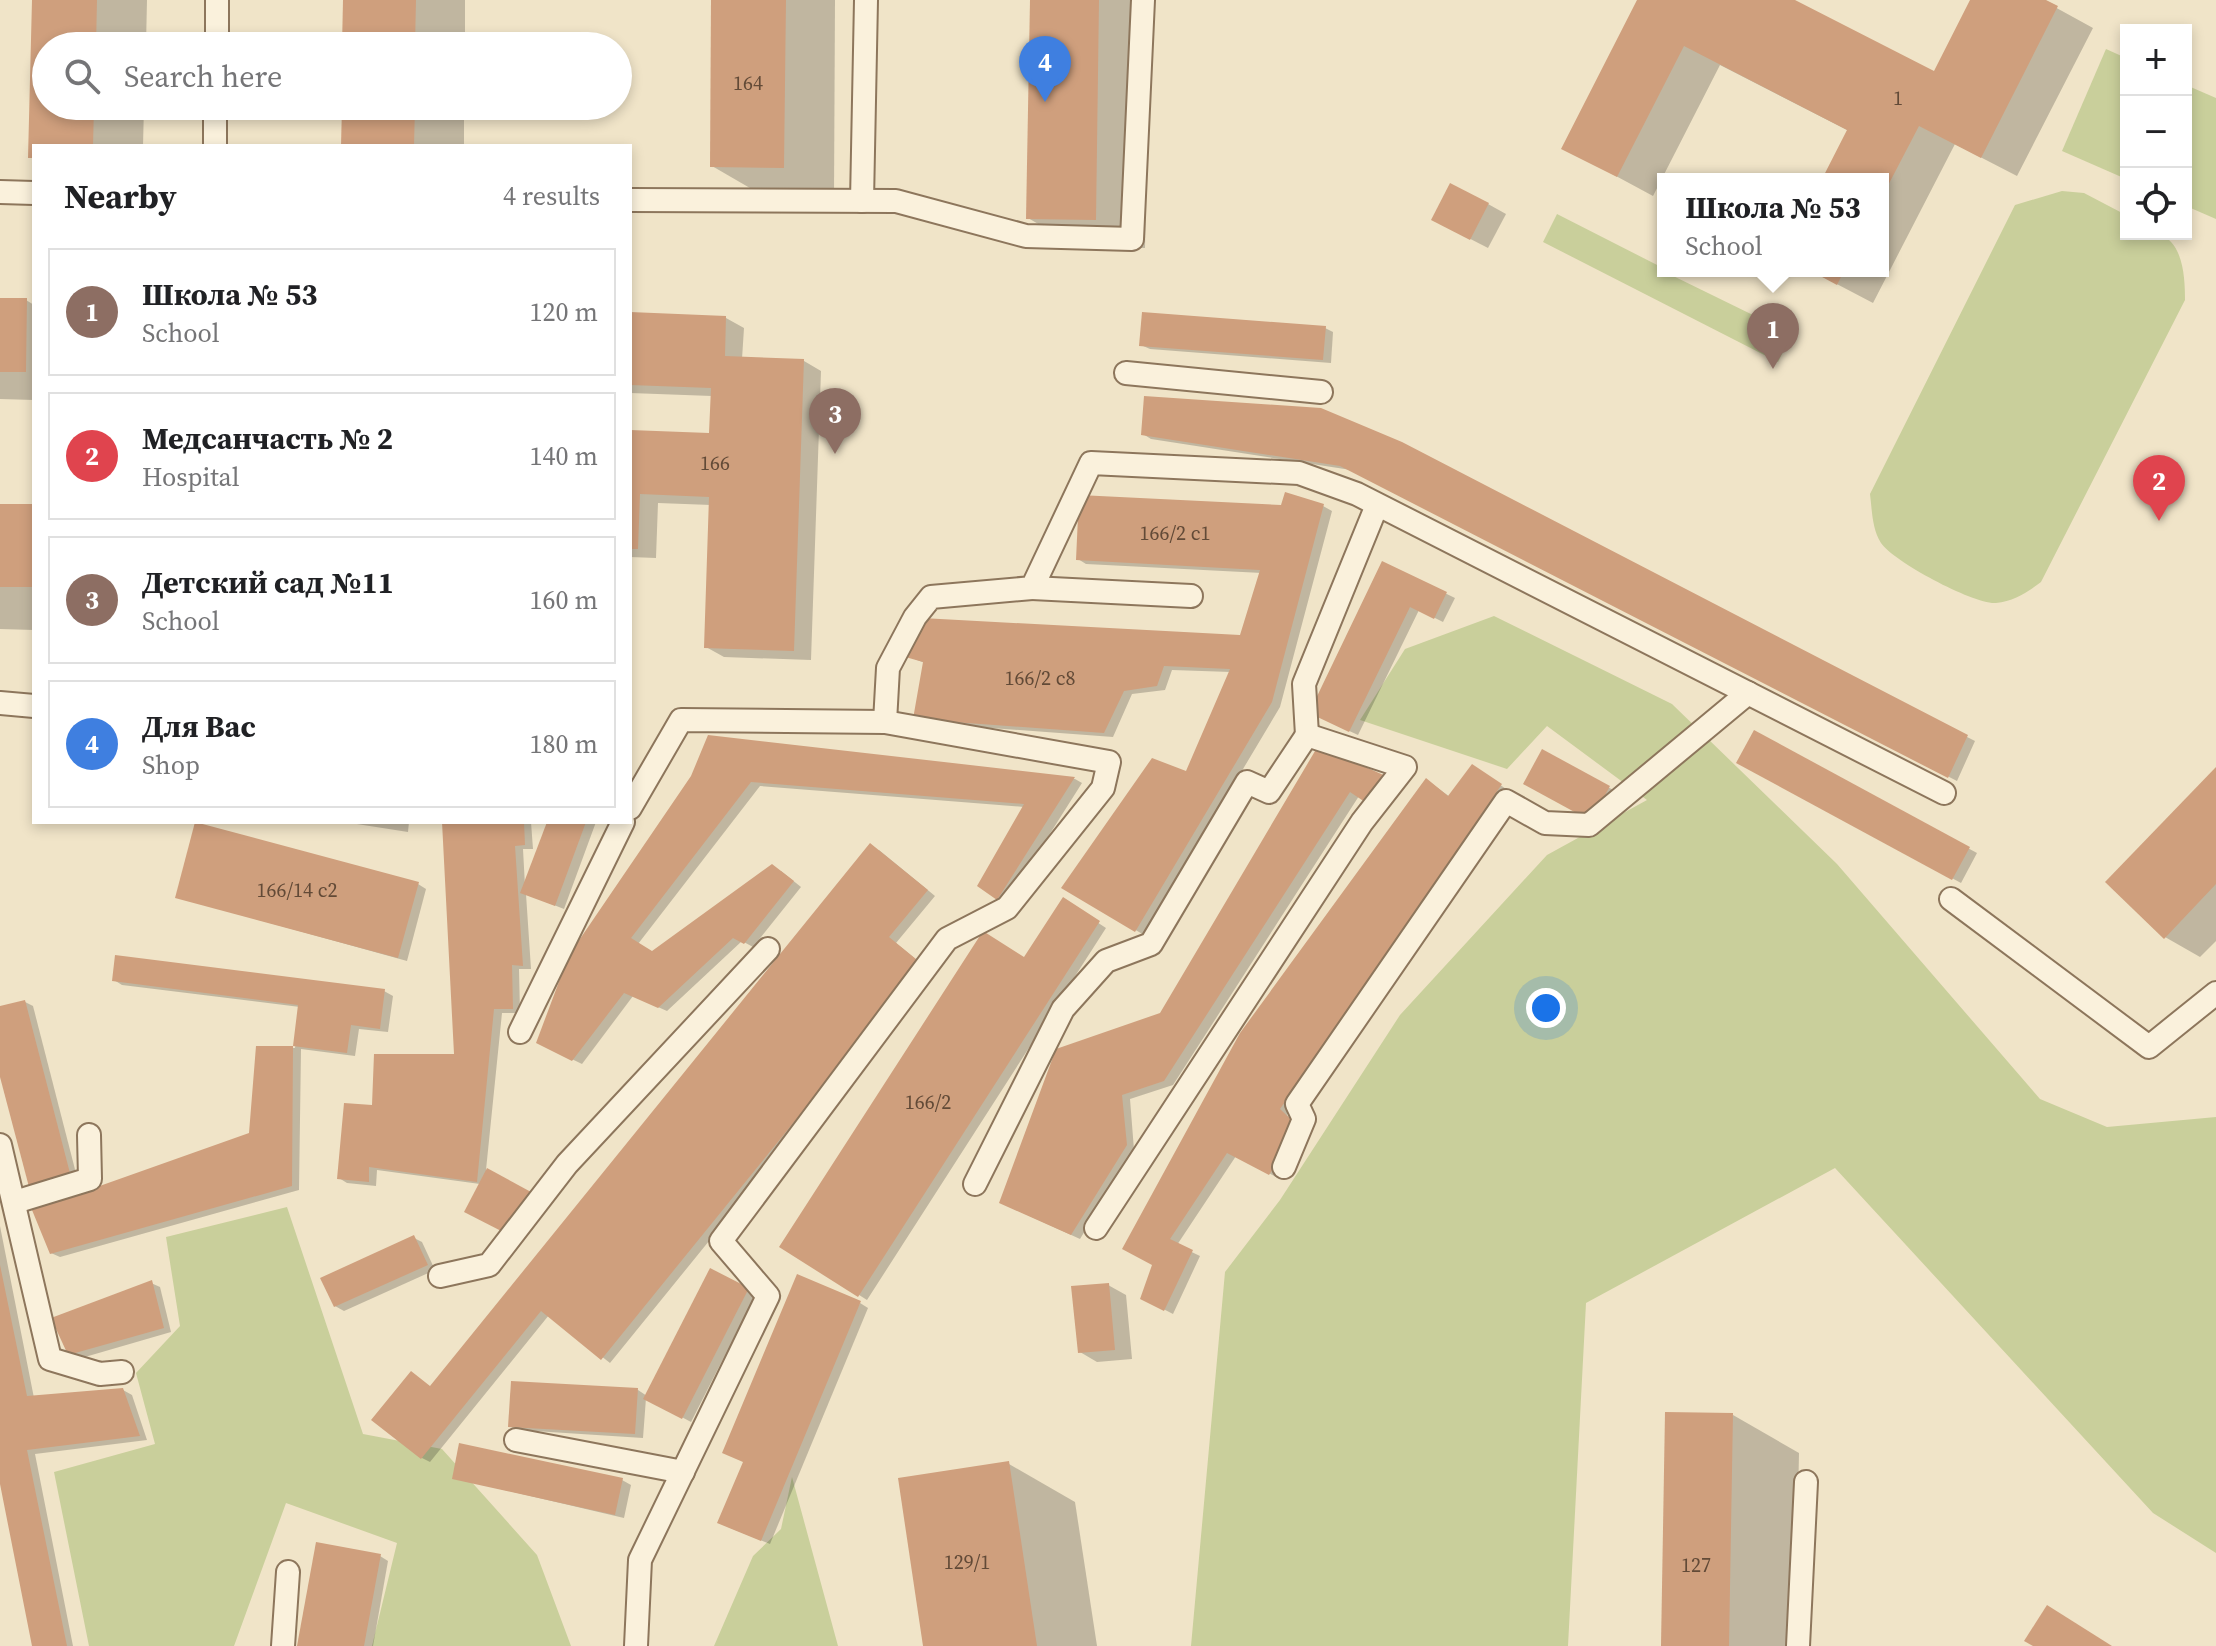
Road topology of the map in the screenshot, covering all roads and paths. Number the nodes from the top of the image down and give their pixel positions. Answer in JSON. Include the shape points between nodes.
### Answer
{"nodes":[{"id":1,"x":217,"y":0,"type":"edge"},
{"id":2,"x":866,"y":0,"type":"edge"},
{"id":3,"x":1143,"y":0,"type":"edge"},
{"id":4,"x":217,"y":32,"type":"edge"},
{"id":5,"x":215,"y":120,"type":"edge"},
{"id":6,"x":215,"y":144,"type":"edge"},
{"id":7,"x":0,"y":192,"type":"edge"},
{"id":8,"x":32,"y":193,"type":"edge"},
{"id":9,"x":632,"y":200,"type":"edge"},
{"id":10,"x":862,"y":201,"type":"junction"},
{"id":11,"x":1126,"y":373,"type":"dead end"},
{"id":12,"x":1321,"y":392,"type":"dead end"},
{"id":13,"x":1377,"y":505,"type":"junction"},
{"id":14,"x":1032,"y":588,"type":"junction"},
{"id":15,"x":1191,"y":596,"type":"dead end"},
{"id":16,"x":1748,"y":693,"type":"junction"},
{"id":17,"x":0,"y":703,"type":"edge"},
{"id":18,"x":32,"y":706,"type":"edge"},
{"id":19,"x":885,"y":722,"type":"junction"},
{"id":20,"x":1307,"y":735,"type":"junction"},
{"id":21,"x":1944,"y":793,"type":"dead end"},
{"id":22,"x":632,"y":805,"type":"edge"},
{"id":23,"x":622,"y":824,"type":"edge"},
{"id":24,"x":1951,"y":899,"type":"dead end"},
{"id":25,"x":768,"y":949,"type":"dead end"},
{"id":26,"x":2216,"y":993,"type":"edge"},
{"id":27,"x":520,"y":1032,"type":"dead end"},
{"id":28,"x":89,"y":1135,"type":"dead end"},
{"id":29,"x":0,"y":1145,"type":"edge"},
{"id":30,"x":1284,"y":1167,"type":"dead end"},
{"id":31,"x":975,"y":1184,"type":"dead end"},
{"id":32,"x":15,"y":1202,"type":"junction"},
{"id":33,"x":1096,"y":1228,"type":"dead end"},
{"id":34,"x":440,"y":1276,"type":"dead end"},
{"id":35,"x":122,"y":1372,"type":"dead end"},
{"id":36,"x":516,"y":1440,"type":"dead end"},
{"id":37,"x":683,"y":1472,"type":"junction"},
{"id":38,"x":1806,"y":1482,"type":"dead end"},
{"id":39,"x":288,"y":1572,"type":"dead end"},
{"id":40,"x":283,"y":1646,"type":"edge"},
{"id":41,"x":636,"y":1646,"type":"edge"},
{"id":42,"x":1798,"y":1646,"type":"edge"}],
"edges":[{"from":1,"to":4,"type":"lane"},
{"from":2,"to":10,"type":"lane"},
{"from":3,"to":10,"type":"lane","via":[[1132,239],[1026,236],[896,201]]},
{"from":5,"to":6,"type":"lane"},
{"from":7,"to":8,"type":"lane"},
{"from":9,"to":10,"type":"lane"},
{"from":11,"to":12,"type":"lane"},
{"from":13,"to":14,"type":"lane","via":[[1299,473],[1091,463]]},
{"from":13,"to":16,"type":"lane"},
{"from":13,"to":20,"type":"lane","via":[[1304,684]]},
{"from":14,"to":15,"type":"lane"},
{"from":14,"to":19,"type":"lane","via":[[931,597],[888,668]]},
{"from":16,"to":21,"type":"lane"},
{"from":16,"to":30,"type":"lane","via":[[1589,825],[1545,823],[1506,801],[1297,1104],[1304,1119]]},
{"from":17,"to":18,"type":"lane"},
{"from":19,"to":22,"type":"lane","via":[[681,720]]},
{"from":19,"to":37,"type":"lane","via":[[1109,762],[1103,788],[1007,908],[947,939],[721,1241],[768,1296]]},
{"from":20,"to":31,"type":"lane","via":[[1269,792],[1247,782],[1151,944],[1106,961],[1063,1009]]},
{"from":20,"to":33,"type":"lane","via":[[1405,767],[1362,822]]},
{"from":23,"to":27,"type":"lane"},
{"from":24,"to":26,"type":"lane","via":[[2149,1047]]},
{"from":25,"to":34,"type":"lane","via":[[567,1164],[489,1265]]},
{"from":28,"to":32,"type":"lane","via":[[90,1179]]},
{"from":29,"to":32,"type":"lane"},
{"from":32,"to":35,"type":"lane","via":[[50,1359],[100,1374]]},
{"from":36,"to":37,"type":"lane"},
{"from":37,"to":41,"type":"lane","via":[[640,1560]]},
{"from":38,"to":42,"type":"lane"},
{"from":39,"to":40,"type":"lane"}]}
